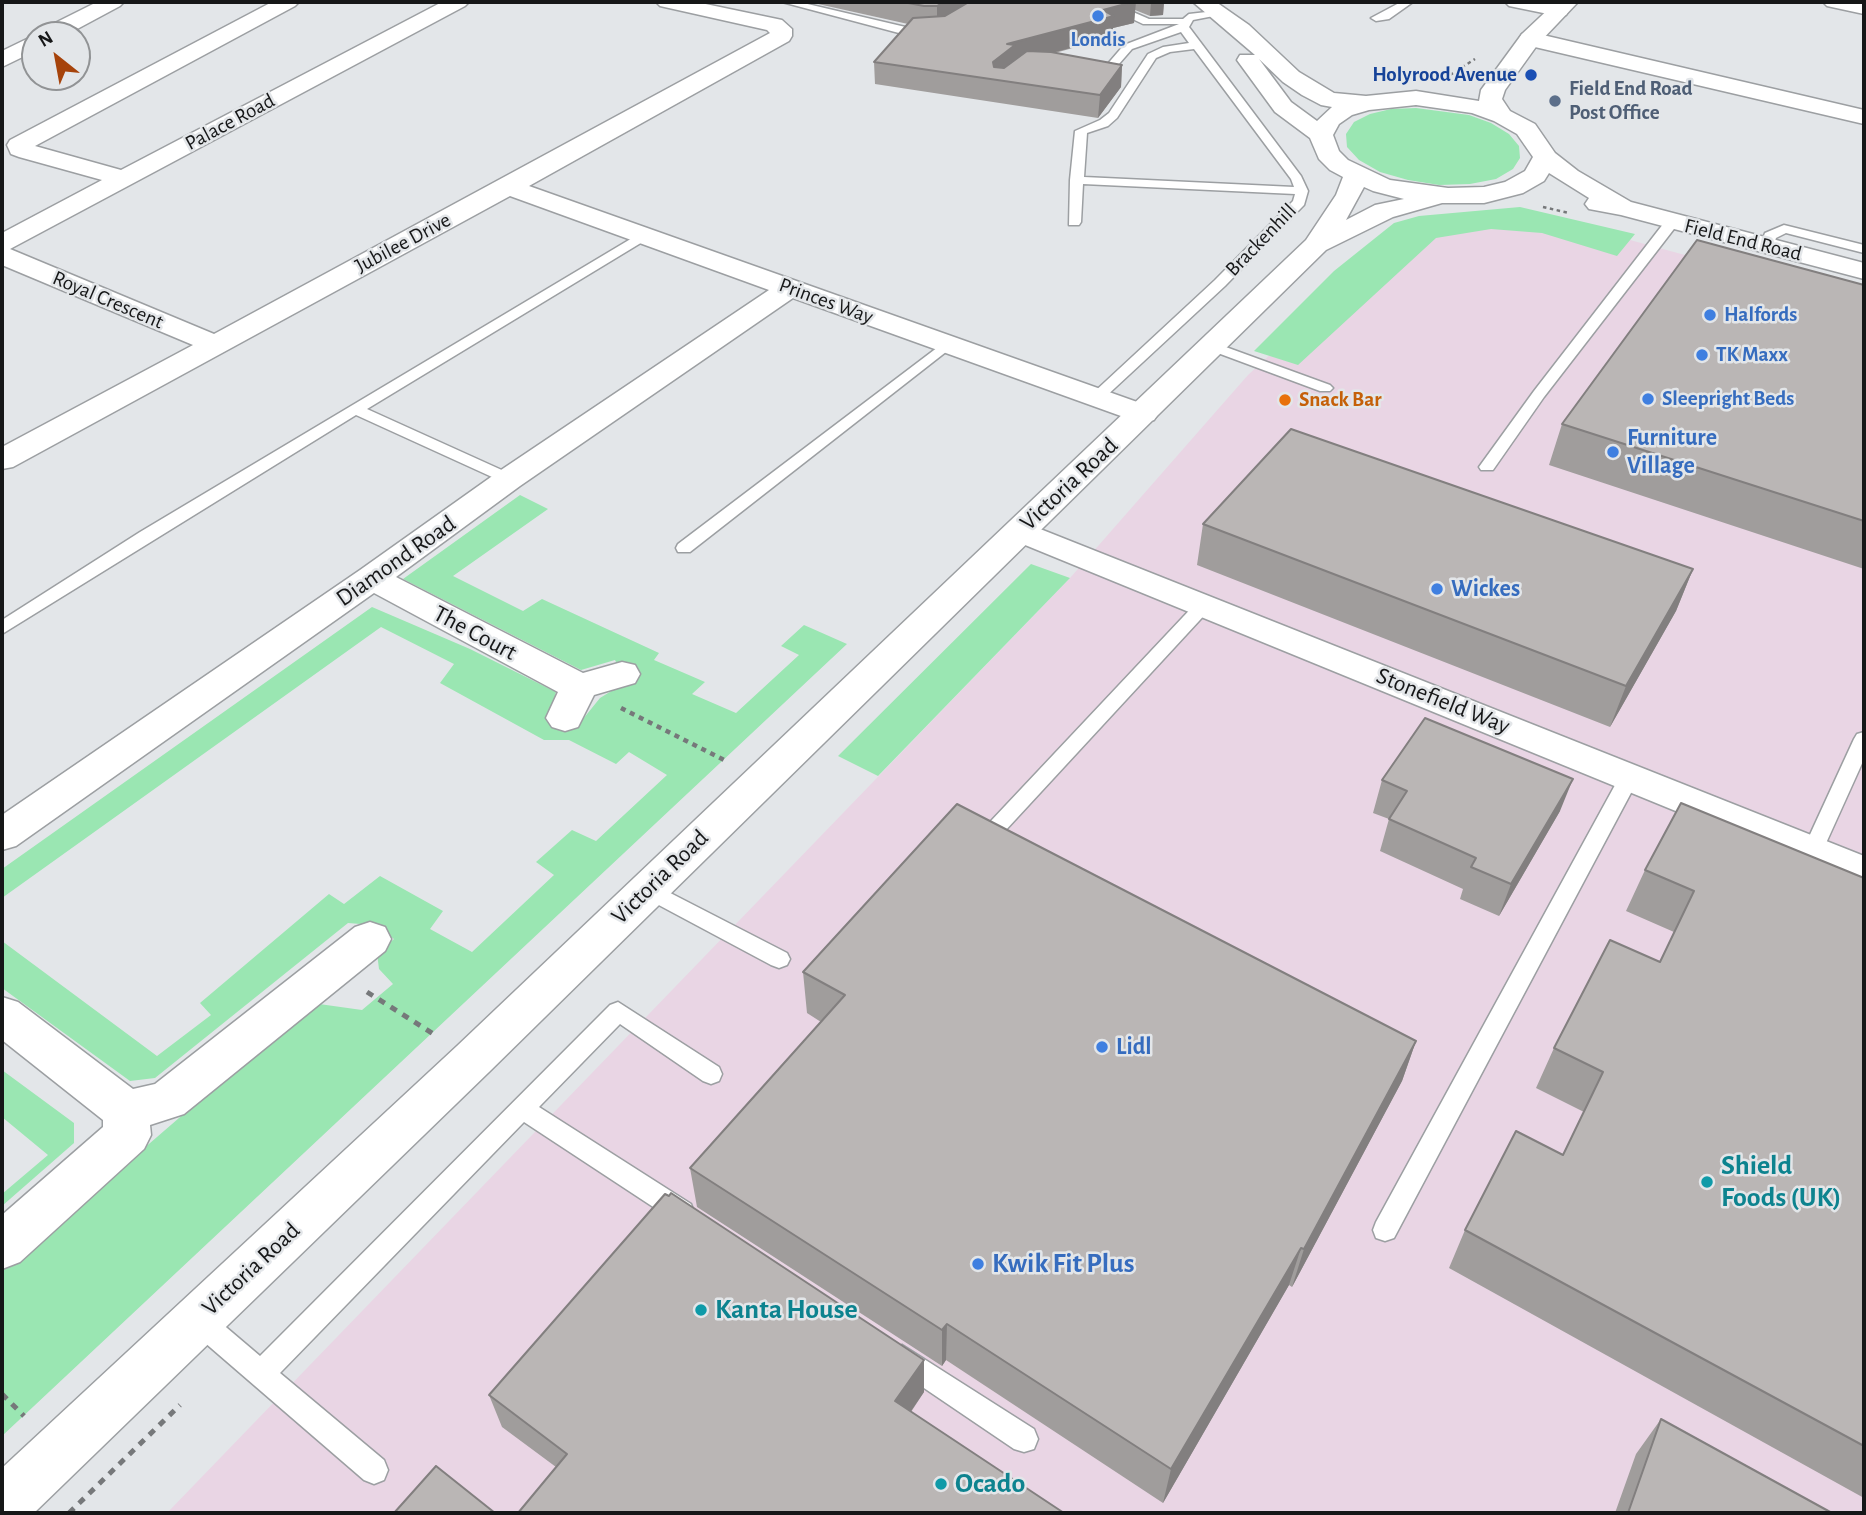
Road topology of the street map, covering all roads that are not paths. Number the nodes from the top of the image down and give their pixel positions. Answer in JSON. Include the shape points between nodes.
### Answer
{"nodes":[{"id":1,"x":113,"y":2,"type":"edge"},
{"id":2,"x":288,"y":2,"type":"edge"},
{"id":3,"x":458,"y":2,"type":"edge"},
{"id":4,"x":667,"y":2,"type":"edge"},
{"id":5,"x":787,"y":2,"type":"edge"},
{"id":6,"x":1102,"y":2,"type":"edge"},
{"id":7,"x":1124,"y":2,"type":"edge"},
{"id":8,"x":1408,"y":2,"type":"edge"},
{"id":9,"x":1516,"y":2,"type":"edge"},
{"id":10,"x":1834,"y":2,"type":"edge"},
{"id":11,"x":1563,"y":6,"type":"edge"},
{"id":12,"x":1864,"y":8,"type":"edge"},
{"id":13,"x":1200,"y":13,"type":"edge"},
{"id":14,"x":1166,"y":16,"type":"junction"},
{"id":15,"x":1376,"y":18,"type":"dead end"},
{"id":16,"x":76,"y":21,"type":"edge"},
{"id":17,"x":940,"y":33,"type":"edge"},
{"id":18,"x":1530,"y":40,"type":"junction"},
{"id":19,"x":1196,"y":45,"type":"junction"},
{"id":20,"x":21,"y":50,"type":"edge"},
{"id":21,"x":2,"y":60,"type":"edge"},
{"id":22,"x":1076,"y":70,"type":"edge"},
{"id":23,"x":1416,"y":98,"type":"junction"},
{"id":24,"x":1366,"y":103,"type":"junction"},
{"id":25,"x":1502,"y":116,"type":"junction"},
{"id":26,"x":1864,"y":117,"type":"edge"},
{"id":27,"x":1321,"y":135,"type":"junction"},
{"id":28,"x":1545,"y":157,"type":"junction"},
{"id":29,"x":1356,"y":175,"type":"junction"},
{"id":30,"x":123,"y":178,"type":"junction"},
{"id":31,"x":1076,"y":180,"type":"junction"},
{"id":32,"x":508,"y":187,"type":"junction"},
{"id":33,"x":1514,"y":188,"type":"junction"},
{"id":34,"x":1302,"y":191,"type":"junction"},
{"id":35,"x":1448,"y":196,"type":"junction"},
{"id":36,"x":1622,"y":207,"type":"junction"},
{"id":37,"x":1074,"y":222,"type":"dead end"},
{"id":38,"x":1672,"y":222,"type":"junction"},
{"id":39,"x":644,"y":234,"type":"junction"},
{"id":40,"x":2,"y":243,"type":"edge"},
{"id":41,"x":1316,"y":245,"type":"junction"},
{"id":42,"x":1768,"y":246,"type":"junction"},
{"id":43,"x":1864,"y":250,"type":"edge"},
{"id":44,"x":2,"y":255,"type":"edge"},
{"id":45,"x":1864,"y":271,"type":"edge"},
{"id":46,"x":790,"y":288,"type":"junction"},
{"id":47,"x":214,"y":344,"type":"junction"},
{"id":48,"x":946,"y":345,"type":"junction"},
{"id":49,"x":1212,"y":346,"type":"junction"},
{"id":50,"x":1325,"y":388,"type":"dead end"},
{"id":51,"x":1097,"y":397,"type":"junction"},
{"id":52,"x":355,"y":409,"type":"junction"},
{"id":53,"x":1143,"y":414,"type":"junction"},
{"id":54,"x":2,"y":460,"type":"edge"},
{"id":55,"x":1487,"y":467,"type":"dead end"},
{"id":56,"x":509,"y":479,"type":"junction"},
{"id":57,"x":1020,"y":531,"type":"junction"},
{"id":58,"x":684,"y":548,"type":"dead end"},
{"id":59,"x":372,"y":578,"type":"junction"},
{"id":60,"x":1205,"y":604,"type":"junction"},
{"id":61,"x":2,"y":628,"type":"edge"},
{"id":62,"x":622,"y":674,"type":"dead end"},
{"id":63,"x":1864,"y":739,"type":"edge"},
{"id":64,"x":1630,"y":776,"type":"junction"},
{"id":65,"x":997,"y":827,"type":"edge"},
{"id":66,"x":2,"y":835,"type":"edge"},
{"id":67,"x":1812,"y":852,"type":"junction"},
{"id":68,"x":1864,"y":873,"type":"edge"},
{"id":69,"x":647,"y":889,"type":"junction"},
{"id":70,"x":370,"y":939,"type":"dead end"},
{"id":71,"x":779,"y":959,"type":"dead end"},
{"id":72,"x":2,"y":1015,"type":"edge"},
{"id":73,"x":711,"y":1074,"type":"dead end"},
{"id":74,"x":521,"y":1108,"type":"junction"},
{"id":75,"x":126,"y":1111,"type":"junction"},
{"id":76,"x":707,"y":1229,"type":"edge"},
{"id":77,"x":1385,"y":1230,"type":"dead end"},
{"id":78,"x":2,"y":1246,"type":"edge"},
{"id":79,"x":198,"y":1319,"type":"junction"},
{"id":80,"x":877,"y":1342,"type":"edge"},
{"id":81,"x":260,"y":1374,"type":"junction"},
{"id":82,"x":1024,"y":1439,"type":"dead end"},
{"id":83,"x":374,"y":1470,"type":"dead end"},
{"id":84,"x":2,"y":1506,"type":"edge"}],
"edges":[{"from":1,"to":16,"type":"street"},
{"from":2,"to":30,"type":"street","via":[[19,145],[27,152]]},
{"from":3,"to":30,"type":"street","name":"Palace Road"},
{"from":4,"to":32,"type":"street","name":"Jubilee Drive","via":[[763,22],[781,29],[781,36]]},
{"from":5,"to":17,"type":"lane","via":[[914,34]]},
{"from":6,"to":14,"type":"lane","via":[[1146,22]]},
{"from":7,"to":14,"type":"lane"},
{"from":8,"to":15,"type":"lane"},
{"from":9,"to":11,"type":"street"},
{"from":10,"to":12,"type":"street"},
{"from":11,"to":18,"type":"street"},
{"from":13,"to":14,"type":"lane"},
{"from":13,"to":19,"type":"lane","name":"Brackenhill"},
{"from":13,"to":22,"type":"lane","via":[[1128,47],[1108,70]]},
{"from":13,"to":24,"type":"street","via":[[1272,57],[1310,90],[1329,100]]},
{"from":13,"to":27,"type":"street","via":[[1283,107]]},
{"from":18,"to":23,"type":"street","via":[[1467,87]]},
{"from":18,"to":25,"type":"street","via":[[1493,90],[1490,99]]},
{"from":18,"to":26,"type":"street"},
{"from":19,"to":31,"type":"lane","via":[[1152,55],[1113,114],[1104,123],[1081,131]]},
{"from":19,"to":34,"type":"lane","name":"Brackenhill"},
{"from":20,"to":21,"type":"street"},
{"from":23,"to":24,"type":"street"},
{"from":23,"to":25,"type":"street","name":"Field End Road","via":[[1457,103]]},
{"from":24,"to":27,"type":"street","via":[[1344,110],[1330,120]]},
{"from":25,"to":28,"type":"street","name":"Field End Road","via":[[1527,129]]},
{"from":27,"to":29,"type":"street","via":[[1328,154]]},
{"from":28,"to":33,"type":"street","via":[[1535,176]]},
{"from":28,"to":36,"type":"street","name":"Field End Road"},
{"from":29,"to":35,"type":"street","via":[[1382,186]]},
{"from":29,"to":41,"type":"street","name":"Victoria Road","via":[[1349,195]]},
{"from":30,"to":40,"type":"street","name":"Palace Road"},
{"from":31,"to":34,"type":"lane"},
{"from":31,"to":37,"type":"lane"},
{"from":32,"to":39,"type":"street","name":"Princes Way"},
{"from":32,"to":47,"type":"street","name":"Jubilee Drive"},
{"from":33,"to":35,"type":"street"},
{"from":33,"to":36,"type":"street","name":"Field End Road"},
{"from":34,"to":51,"type":"lane","name":"Brackenhill","via":[[1299,202],[1259,244]]},
{"from":35,"to":41,"type":"street","name":"Victoria Road","via":[[1384,211]]},
{"from":36,"to":38,"type":"street","name":"Field End Road"},
{"from":38,"to":42,"type":"street","name":"Field End Road"},
{"from":38,"to":55,"type":"lane"},
{"from":39,"to":46,"type":"street","name":"Princes Way"},
{"from":39,"to":52,"type":"lane"},
{"from":41,"to":49,"type":"street","name":"Victoria Road"},
{"from":42,"to":43,"type":"lane","via":[[1770,236],[1784,229]]},
{"from":42,"to":45,"type":"street","name":"Field End Road"},
{"from":44,"to":47,"type":"street","name":"Royal Crescent"},
{"from":46,"to":48,"type":"street","name":"Princes Way"},
{"from":46,"to":56,"type":"street","name":"Diamond Road"},
{"from":47,"to":54,"type":"street","name":"Jubilee Drive"},
{"from":48,"to":51,"type":"street","name":"Princes Way"},
{"from":48,"to":58,"type":"lane"},
{"from":49,"to":50,"type":"lane"},
{"from":49,"to":53,"type":"street","name":"Victoria Road"},
{"from":51,"to":53,"type":"street","name":"Princes Way"},
{"from":52,"to":56,"type":"lane"},
{"from":52,"to":61,"type":"lane"},
{"from":53,"to":57,"type":"street","name":"Victoria Road"},
{"from":56,"to":59,"type":"street","name":"Diamond Road"},
{"from":57,"to":60,"type":"street","name":"Stonefield Way"},
{"from":57,"to":69,"type":"street","name":"Victoria Road"},
{"from":59,"to":62,"type":"street","name":"The Court","via":[[572,703]]},
{"from":59,"to":66,"type":"street","name":"Diamond Road"},
{"from":60,"to":64,"type":"street","name":"Stonefield Way"},
{"from":60,"to":65,"type":"lane"},
{"from":63,"to":67,"type":"lane"},
{"from":64,"to":67,"type":"street","name":"Stonefield Way"},
{"from":64,"to":77,"type":"lane"},
{"from":67,"to":68,"type":"street","name":"Stonefield Way"},
{"from":69,"to":71,"type":"lane"},
{"from":69,"to":79,"type":"street","name":"Victoria Road"},
{"from":70,"to":75,"type":"street","via":[[168,1100]]},
{"from":72,"to":75,"type":"street"},
{"from":73,"to":74,"type":"lane","via":[[618,1011]]},
{"from":74,"to":76,"type":"lane"},
{"from":74,"to":81,"type":"lane"},
{"from":75,"to":78,"type":"street","via":[[127,1135]]},
{"from":79,"to":81,"type":"lane"},
{"from":79,"to":84,"type":"street","name":"Victoria Road"},
{"from":80,"to":82,"type":"lane"},
{"from":81,"to":83,"type":"lane"}]}
